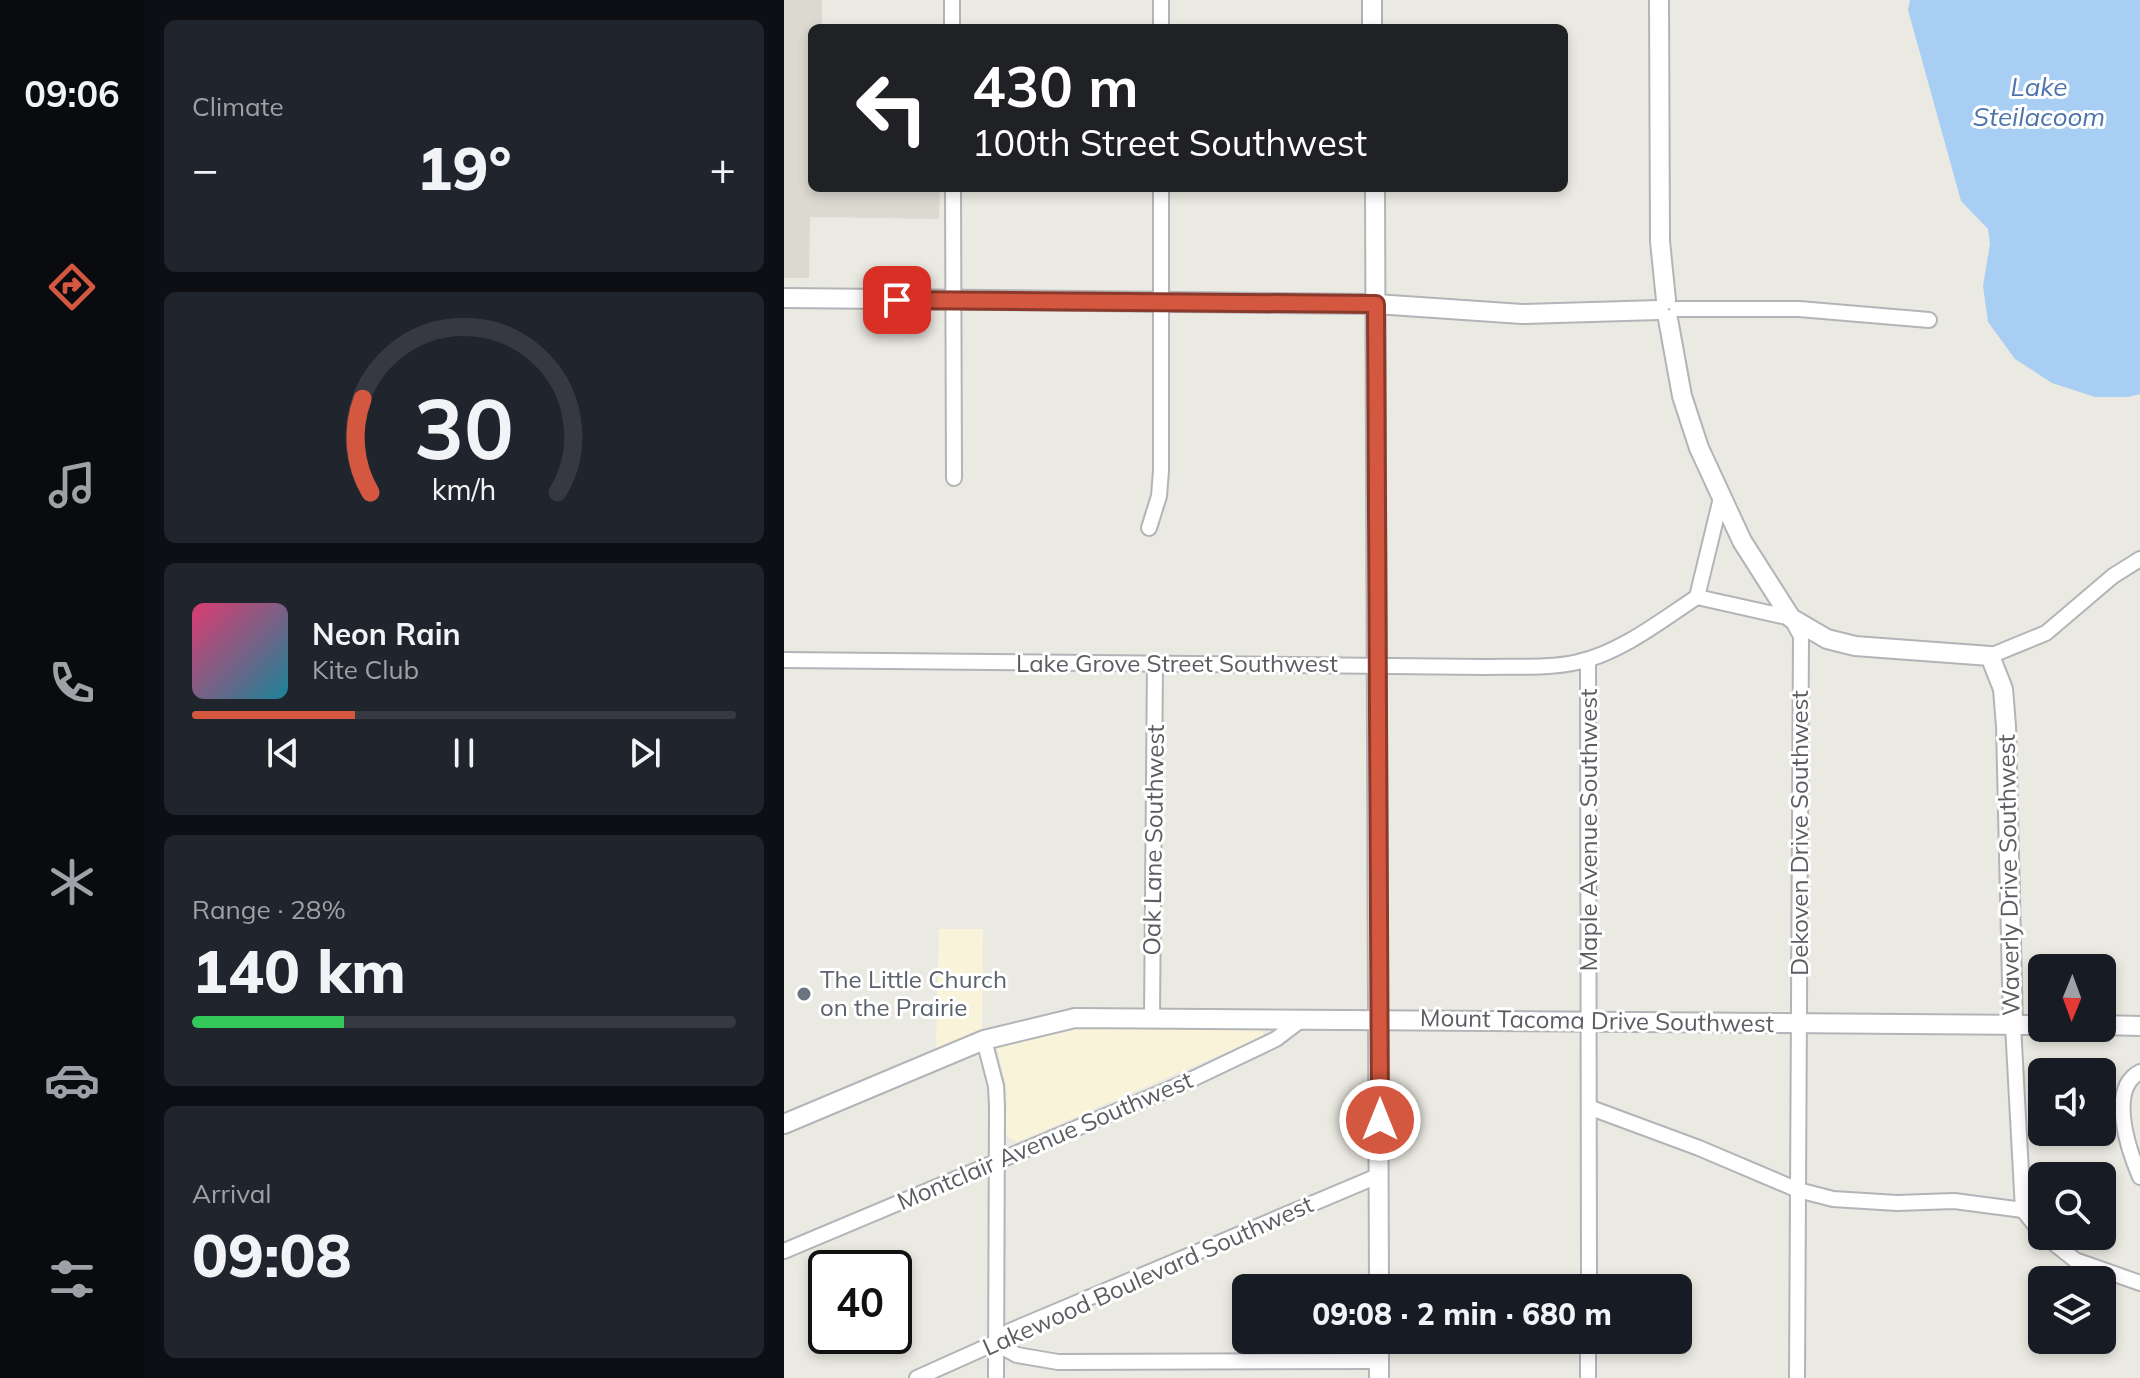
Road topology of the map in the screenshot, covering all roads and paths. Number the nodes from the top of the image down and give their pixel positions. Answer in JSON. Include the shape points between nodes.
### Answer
{"nodes":[{"id":1,"x":952,"y":0,"type":"edge"},
{"id":2,"x":1161,"y":0,"type":"edge"},
{"id":3,"x":1372,"y":0,"type":"edge"},
{"id":4,"x":1659,"y":0,"type":"edge"},
{"id":5,"x":952,"y":24,"type":"edge"},
{"id":6,"x":1161,"y":24,"type":"edge"},
{"id":7,"x":1372,"y":24,"type":"edge"},
{"id":8,"x":953,"y":192,"type":"edge"},
{"id":9,"x":1161,"y":192,"type":"edge"},
{"id":10,"x":1375,"y":192,"type":"edge"},
{"id":11,"x":784,"y":298,"type":"edge"},
{"id":12,"x":953,"y":302,"type":"junction"},
{"id":13,"x":1376,"y":304,"type":"junction"},
{"id":14,"x":1161,"y":305,"type":"junction"},
{"id":15,"x":1668,"y":309,"type":"junction"},
{"id":16,"x":1929,"y":320,"type":"dead end"},
{"id":17,"x":954,"y":478,"type":"dead end"},
{"id":18,"x":1721,"y":498,"type":"junction"},
{"id":19,"x":1149,"y":528,"type":"dead end"},
{"id":20,"x":2140,"y":559,"type":"edge"},
{"id":21,"x":1697,"y":597,"type":"junction"},
{"id":22,"x":1791,"y":618,"type":"junction"},
{"id":23,"x":1990,"y":656,"type":"junction"},
{"id":24,"x":784,"y":660,"type":"edge"},
{"id":25,"x":1588,"y":660,"type":"junction"},
{"id":26,"x":1155,"y":664,"type":"junction"},
{"id":27,"x":1379,"y":666,"type":"junction"},
{"id":28,"x":1152,"y":1017,"type":"junction"},
{"id":29,"x":1380,"y":1019,"type":"junction"},
{"id":30,"x":1301,"y":1020,"type":"junction"},
{"id":31,"x":1590,"y":1023,"type":"junction"},
{"id":32,"x":1800,"y":1023,"type":"junction"},
{"id":33,"x":2013,"y":1025,"type":"junction"},
{"id":34,"x":2028,"y":1025,"type":"edge"},
{"id":35,"x":2116,"y":1025,"type":"edge"},
{"id":36,"x":2140,"y":1026,"type":"edge"},
{"id":37,"x":984,"y":1040,"type":"junction"},
{"id":38,"x":2140,"y":1072,"type":"edge"},
{"id":39,"x":1591,"y":1108,"type":"junction"},
{"id":40,"x":784,"y":1124,"type":"edge"},
{"id":41,"x":997,"y":1160,"type":"junction"},
{"id":42,"x":1380,"y":1175,"type":"junction"},
{"id":43,"x":2140,"y":1177,"type":"edge"},
{"id":44,"x":1798,"y":1190,"type":"junction"},
{"id":45,"x":2023,"y":1210,"type":"junction"},
{"id":46,"x":2028,"y":1216,"type":"edge"},
{"id":47,"x":2062,"y":1250,"type":"edge"},
{"id":48,"x":784,"y":1251,"type":"edge"},
{"id":49,"x":1379,"y":1274,"type":"edge"},
{"id":50,"x":1589,"y":1274,"type":"edge"},
{"id":51,"x":2140,"y":1283,"type":"edge"},
{"id":52,"x":995,"y":1343,"type":"junction"},
{"id":53,"x":1588,"y":1354,"type":"edge"},
{"id":54,"x":1379,"y":1370,"type":"edge"},
{"id":55,"x":917,"y":1378,"type":"edge"},
{"id":56,"x":996,"y":1378,"type":"edge"},
{"id":57,"x":1588,"y":1378,"type":"edge"},
{"id":58,"x":1797,"y":1378,"type":"edge"}],
"edges":[{"from":1,"to":5,"type":"street"},
{"from":2,"to":6,"type":"street"},
{"from":3,"to":7,"type":"street"},
{"from":4,"to":15,"type":"street","name":"Dekoven Drive Southwest","via":[[1660,241]]},
{"from":8,"to":12,"type":"street"},
{"from":9,"to":14,"type":"street"},
{"from":10,"to":13,"type":"street"},
{"from":11,"to":12,"type":"street"},
{"from":12,"to":14,"type":"street"},
{"from":12,"to":17,"type":"street"},
{"from":13,"to":14,"type":"street"},
{"from":13,"to":15,"type":"street","via":[[1522,314]]},
{"from":13,"to":27,"type":"street"},
{"from":14,"to":19,"type":"street","via":[[1160,483]]},
{"from":15,"to":16,"type":"street","via":[[1799,309]]},
{"from":15,"to":18,"type":"street","name":"Dekoven Drive Southwest","via":[[1682,396]]},
{"from":18,"to":21,"type":"street"},
{"from":18,"to":22,"type":"street","name":"Dekoven Drive Southwest"},
{"from":20,"to":23,"type":"street","via":[[2046,633]]},
{"from":21,"to":22,"type":"street"},
{"from":21,"to":25,"type":"street","name":"Lake Grove Street Southwest"},
{"from":22,"to":23,"type":"street","via":[[1827,639],[1855,646]]},
{"from":22,"to":32,"type":"street","name":"Dekoven Drive Southwest","via":[[1801,636]]},
{"from":23,"to":33,"type":"street","name":"Waverly Drive Southwest","via":[[2003,689],[2006,726]]},
{"from":24,"to":26,"type":"street","name":"Lake Grove Street Southwest"},
{"from":25,"to":27,"type":"street","name":"Lake Grove Street Southwest"},
{"from":25,"to":31,"type":"street","name":"Maple Avenue Southwest"},
{"from":26,"to":27,"type":"street","name":"Lake Grove Street Southwest"},
{"from":26,"to":28,"type":"street","name":"Oak Lane Southwest"},
{"from":27,"to":29,"type":"street"},
{"from":28,"to":30,"type":"street","name":"Mount Tacoma Drive Southwest"},
{"from":28,"to":37,"type":"street","name":"Mount Tacoma Drive Southwest","via":[[1075,1018]]},
{"from":29,"to":30,"type":"street","name":"Mount Tacoma Drive Southwest"},
{"from":29,"to":31,"type":"street","name":"Mount Tacoma Drive Southwest"},
{"from":29,"to":42,"type":"street"},
{"from":30,"to":41,"type":"street","name":"Montclair Avenue Southwest","via":[[1276,1039],[1184,1083]]},
{"from":31,"to":32,"type":"street","name":"Mount Tacoma Drive Southwest"},
{"from":31,"to":39,"type":"street","name":"Maple Avenue Southwest"},
{"from":32,"to":33,"type":"street","name":"Mount Tacoma Drive Southwest"},
{"from":32,"to":44,"type":"street","name":"Dekoven Drive Southwest"},
{"from":33,"to":34,"type":"street","name":"Mount Tacoma Drive Southwest"},
{"from":33,"to":45,"type":"street","name":"Waverly Drive Southwest"},
{"from":35,"to":36,"type":"street"},
{"from":37,"to":40,"type":"street","name":"Mount Tacoma Drive Southwest"},
{"from":37,"to":41,"type":"street","via":[[996,1086]]},
{"from":38,"to":43,"type":"street","via":[[2123,1093],[2131,1156]]},
{"from":39,"to":44,"type":"street"},
{"from":39,"to":50,"type":"street","name":"Maple Avenue Southwest"},
{"from":41,"to":48,"type":"street","name":"Montclair Avenue Southwest"},
{"from":41,"to":52,"type":"street"},
{"from":42,"to":49,"type":"street"},
{"from":42,"to":52,"type":"street","name":"Lakewood Boulevard Southwest","via":[[1010,1331]]},
{"from":44,"to":45,"type":"street","via":[[1876,1203],[1954,1201]]},
{"from":44,"to":58,"type":"street","name":"Dekoven Drive Southwest"},
{"from":45,"to":46,"type":"street"},
{"from":47,"to":51,"type":"street","via":[[2075,1260]]},
{"from":52,"to":54,"type":"street","via":[[1017,1355],[1058,1362]]},
{"from":52,"to":55,"type":"street","name":"Lakewood Boulevard Southwest"},
{"from":52,"to":56,"type":"street"},
{"from":53,"to":57,"type":"street"}]}
